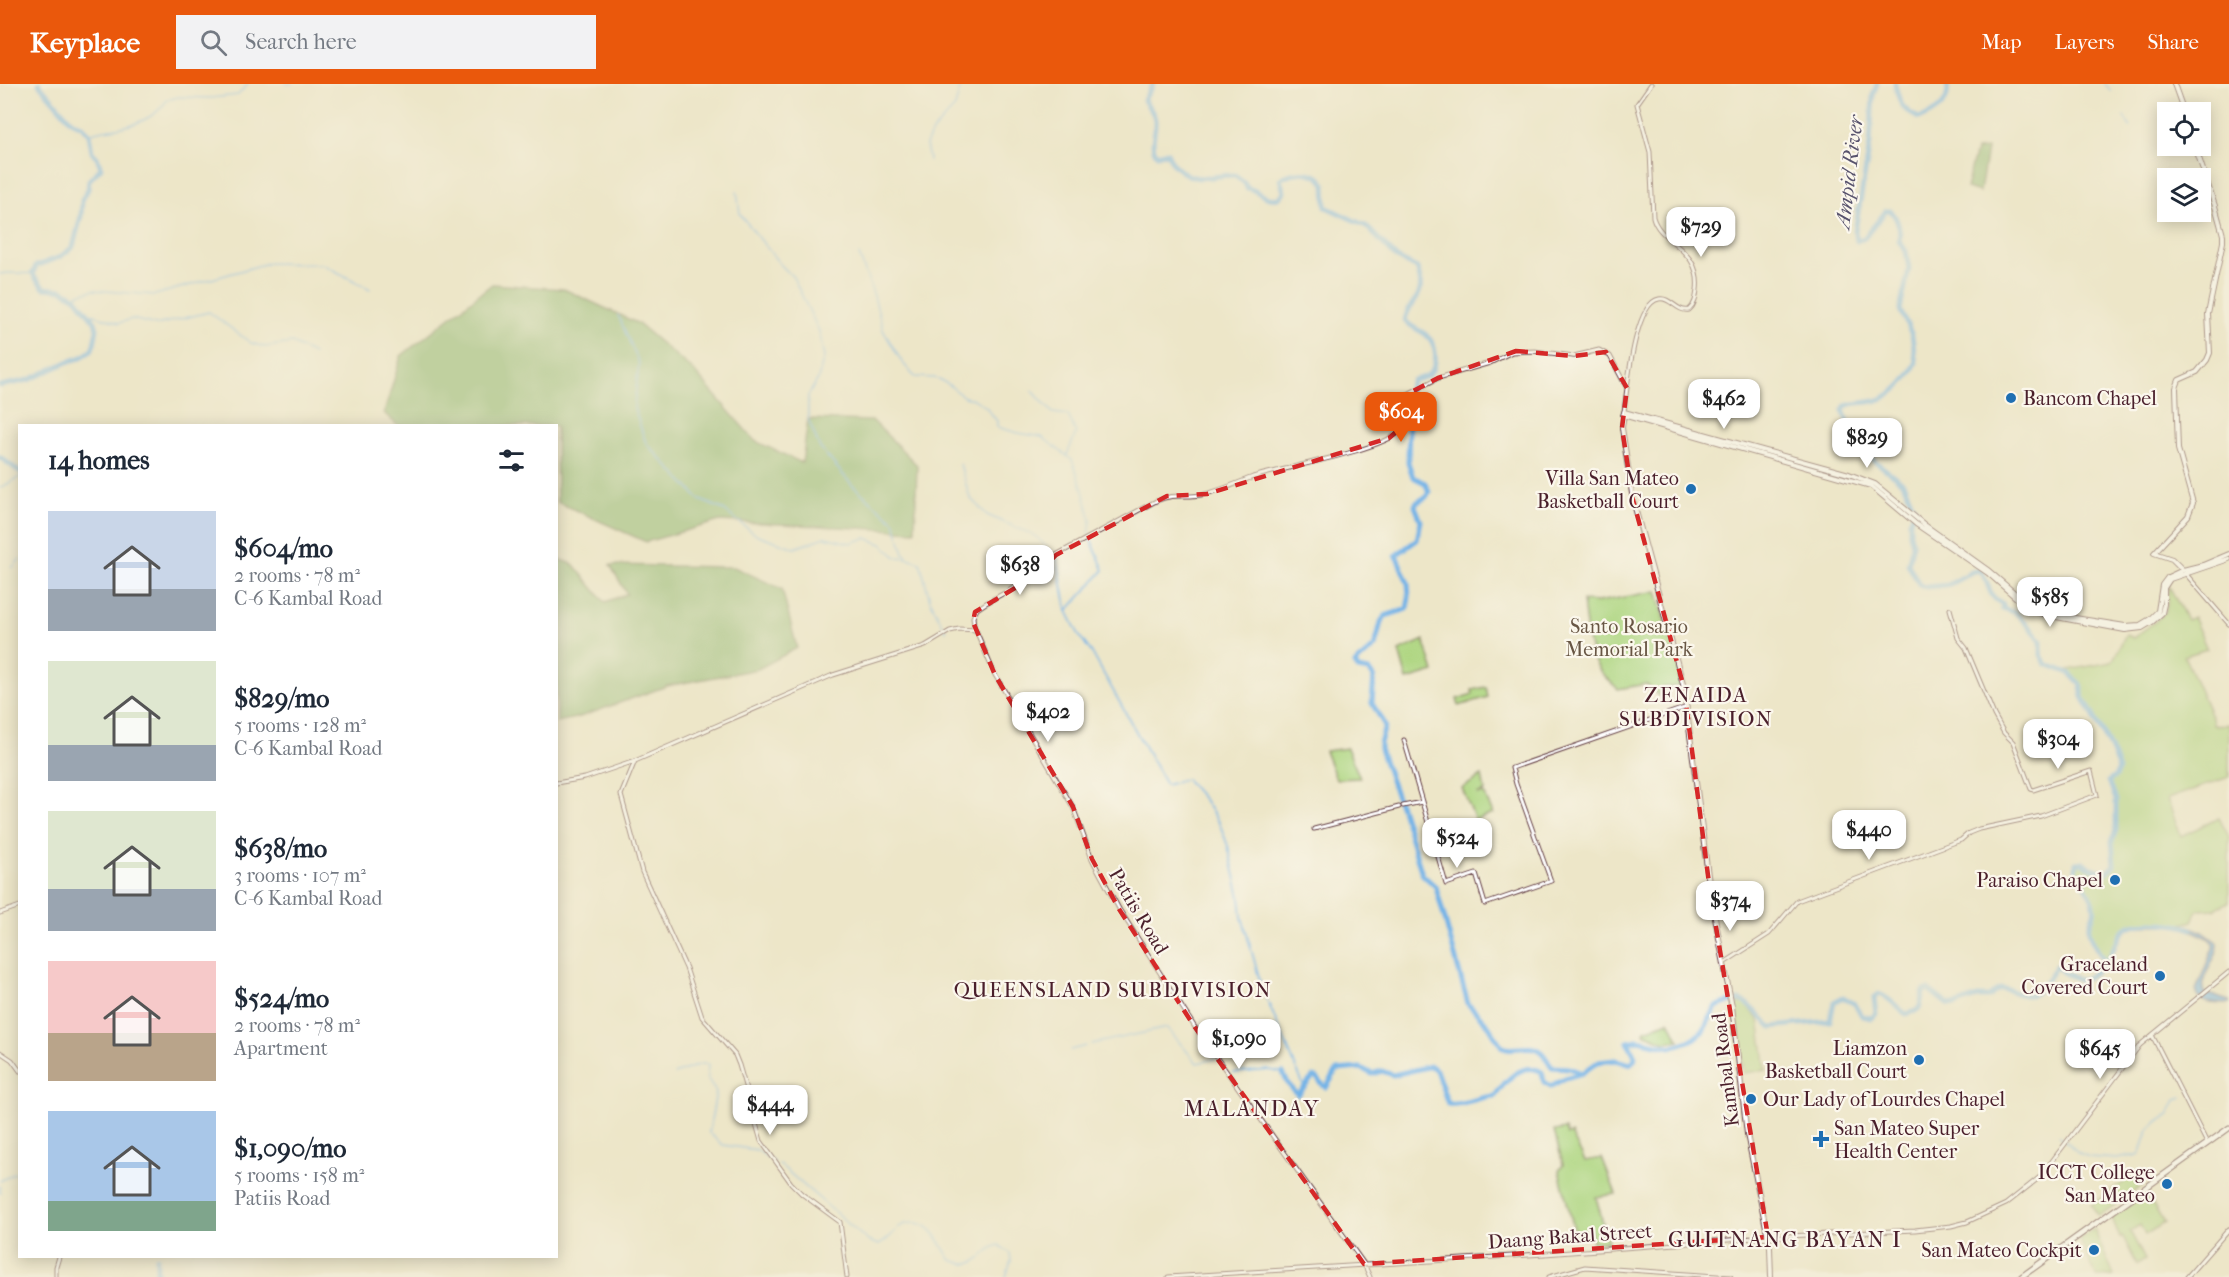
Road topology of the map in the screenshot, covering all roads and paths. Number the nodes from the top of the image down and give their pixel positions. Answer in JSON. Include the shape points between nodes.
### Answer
{"nodes":[{"id":1,"x":1651,"y":84,"type":"edge"},
{"id":2,"x":2174,"y":84,"type":"edge"},
{"id":3,"x":2180,"y":102,"type":"edge"},
{"id":4,"x":2198,"y":156,"type":"edge"},
{"id":5,"x":1627,"y":388,"type":"junction"},
{"id":6,"x":1624,"y":413,"type":"junction"},
{"id":7,"x":2229,"y":554,"type":"edge"},
{"id":8,"x":2229,"y":559,"type":"edge"},
{"id":9,"x":2184,"y":571,"type":"junction"},
{"id":10,"x":1950,"y":609,"type":"dead end"},
{"id":11,"x":2229,"y":624,"type":"edge"},
{"id":12,"x":976,"y":630,"type":"junction"},
{"id":13,"x":1687,"y":707,"type":"junction"},
{"id":14,"x":1404,"y":740,"type":"dead end"},
{"id":15,"x":635,"y":761,"type":"junction"},
{"id":16,"x":558,"y":783,"type":"edge"},
{"id":17,"x":1422,"y":802,"type":"junction"},
{"id":18,"x":1314,"y":829,"type":"dead end"},
{"id":19,"x":18,"y":907,"type":"edge"},
{"id":20,"x":0,"y":913,"type":"edge"},
{"id":21,"x":1724,"y":963,"type":"junction"},
{"id":22,"x":2229,"y":972,"type":"edge"},
{"id":23,"x":2151,"y":1035,"type":"junction"},
{"id":24,"x":0,"y":1052,"type":"edge"},
{"id":25,"x":18,"y":1068,"type":"edge"},
{"id":26,"x":2229,"y":1128,"type":"edge"},
{"id":27,"x":2207,"y":1143,"type":"junction"},
{"id":28,"x":2229,"y":1229,"type":"edge"},
{"id":29,"x":1768,"y":1237,"type":"junction"},
{"id":30,"x":59,"y":1258,"type":"edge"},
{"id":31,"x":1364,"y":1264,"type":"junction"},
{"id":32,"x":56,"y":1277,"type":"edge"},
{"id":33,"x":848,"y":1277,"type":"edge"},
{"id":34,"x":1168,"y":1277,"type":"edge"},
{"id":35,"x":1370,"y":1277,"type":"edge"},
{"id":36,"x":1550,"y":1277,"type":"edge"},
{"id":37,"x":1731,"y":1277,"type":"edge"},
{"id":38,"x":1771,"y":1277,"type":"edge"},
{"id":39,"x":2021,"y":1277,"type":"edge"},
{"id":40,"x":2187,"y":1277,"type":"edge"}],
"edges":[{"from":1,"to":5,"type":"street","name":"Kambal Road","via":[[1637,104],[1650,152],[1653,217],[1657,227],[1690,260],[1698,286],[1694,306],[1689,310],[1681,310],[1664,299],[1651,304],[1635,342]]},
{"from":2,"to":3,"type":"main road"},
{"from":4,"to":9,"type":"main road","via":[[2223,235],[2208,314],[2210,353],[2203,366],[2179,380],[2176,388],[2178,449],[2193,503],[2188,516],[2154,554],[2172,559]]},
{"from":5,"to":6,"type":"street","name":"Kambal Road"},
{"from":5,"to":12,"type":"street","via":[[1612,359],[1603,351],[1574,356],[1523,350],[1445,375],[1404,398],[1400,430],[1383,441],[1207,494],[1167,496],[1135,511],[1056,555],[1031,579],[977,609],[973,616]]},
{"from":6,"to":9,"type":"main road","via":[[1867,484],[1977,561],[2027,603],[2057,615],[2140,625],[2158,611],[2164,581]]},
{"from":6,"to":13,"type":"main road","name":"Kambal Road","via":[[1622,428],[1633,500]]},
{"from":7,"to":9,"type":"main road"},
{"from":8,"to":9,"type":"main road","via":[[2204,569]]},
{"from":9,"to":11,"type":"street"},
{"from":10,"to":21,"type":"street","via":[[1958,638],[1994,715],[2013,742],[2031,789],[2091,771],[2097,795],[2041,816],[1979,829],[1961,840],[1797,901],[1769,934]]},
{"from":12,"to":15,"type":"street","via":[[956,629],[925,646],[833,675]]},
{"from":12,"to":31,"type":"street","name":"Patiis Road","via":[[995,675],[1073,807],[1096,867],[1136,936],[1194,1026]]},
{"from":13,"to":17,"type":"street","via":[[1512,768],[1551,881],[1485,904],[1476,873],[1446,884]]},
{"from":13,"to":21,"type":"main road","name":"Kambal Road","via":[[1707,871]]},
{"from":14,"to":17,"type":"street"},
{"from":15,"to":16,"type":"street"},
{"from":15,"to":33,"type":"street","via":[[621,795],[642,872],[686,968],[702,1017],[735,1055],[760,1141],[801,1194],[840,1222]]},
{"from":17,"to":18,"type":"street"},
{"from":19,"to":20,"type":"street"},
{"from":21,"to":29,"type":"main road","name":"Kambal Road","via":[[1748,1134]]},
{"from":22,"to":23,"type":"street","name":"Daang Bakal Street"},
{"from":23,"to":27,"type":"street"},
{"from":23,"to":29,"type":"street","name":"Daang Bakal Street","via":[[2048,1168],[1992,1211],[1951,1226]]},
{"from":24,"to":25,"type":"street"},
{"from":26,"to":27,"type":"main road"},
{"from":27,"to":39,"type":"main road"},
{"from":28,"to":40,"type":"street"},
{"from":29,"to":31,"type":"street","name":"Daang Bakal Street"},
{"from":29,"to":38,"type":"main road","name":"Kambal Road"},
{"from":30,"to":32,"type":"street"},
{"from":31,"to":34,"type":"street","name":"Daang Bakal Street"},
{"from":31,"to":35,"type":"street","name":"Patiis Road"},
{"from":36,"to":37,"type":"street","via":[[1585,1267]]}]}
